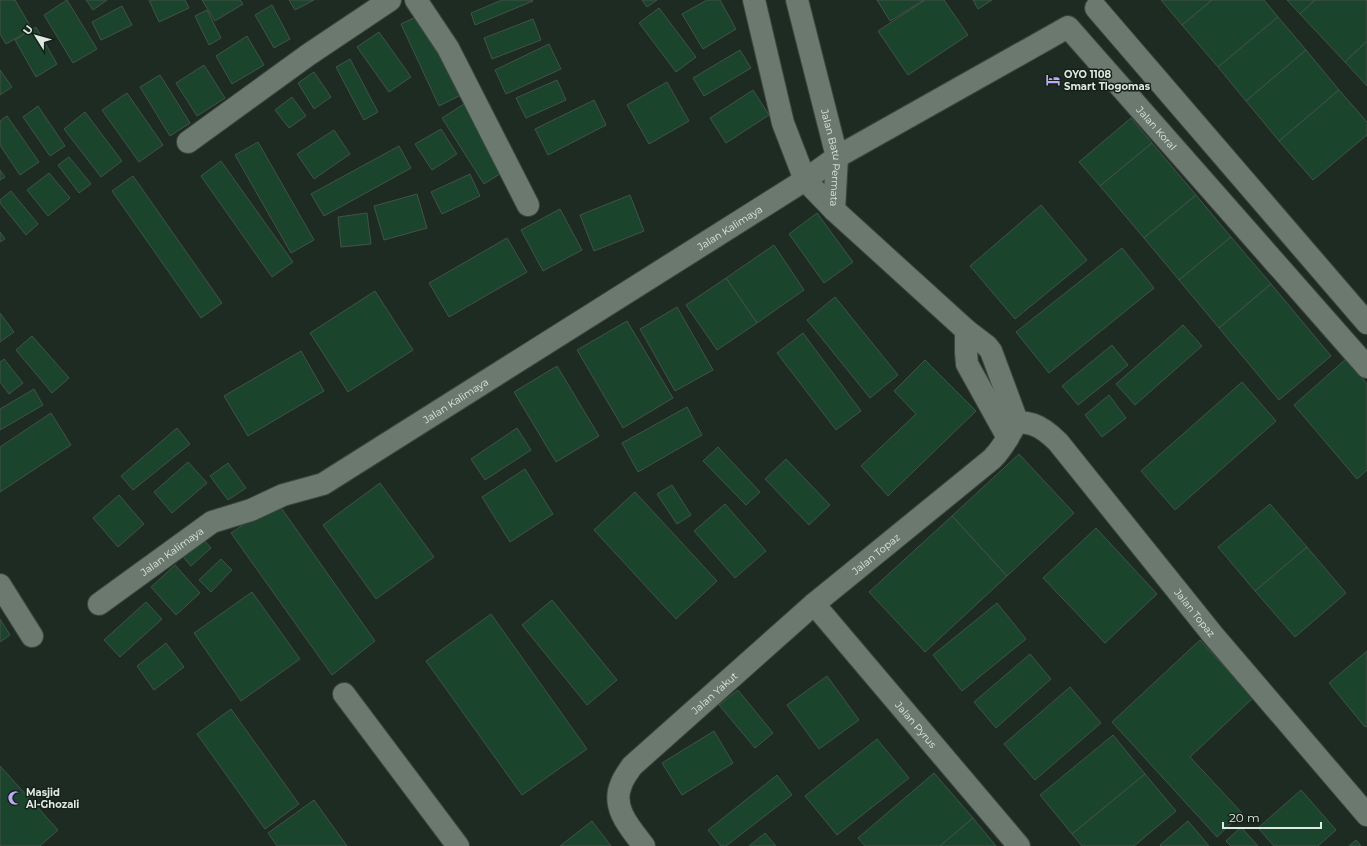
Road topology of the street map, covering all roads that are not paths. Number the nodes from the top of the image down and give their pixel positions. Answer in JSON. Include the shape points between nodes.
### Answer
{"nodes":[{"id":1,"x":390,"y":0,"type":"edge"},
{"id":2,"x":416,"y":0,"type":"edge"},
{"id":3,"x":754,"y":0,"type":"edge"},
{"id":4,"x":797,"y":0,"type":"edge"},
{"id":5,"x":1099,"y":4,"type":"edge"},
{"id":6,"x":1068,"y":27,"type":"junction"},
{"id":7,"x":188,"y":142,"type":"dead end"},
{"id":8,"x":837,"y":157,"type":"junction"},
{"id":9,"x":805,"y":180,"type":"junction"},
{"id":10,"x":528,"y":205,"type":"dead end"},
{"id":11,"x":834,"y":210,"type":"junction"},
{"id":12,"x":1367,"y":323,"type":"edge"},
{"id":13,"x":1367,"y":367,"type":"edge"},
{"id":14,"x":1008,"y":428,"type":"junction"},
{"id":15,"x":0,"y":585,"type":"edge"},
{"id":16,"x":99,"y":604,"type":"dead end"},
{"id":17,"x":814,"y":604,"type":"junction"},
{"id":18,"x":32,"y":636,"type":"dead end"},
{"id":19,"x":344,"y":694,"type":"dead end"},
{"id":20,"x":1367,"y":815,"type":"edge"},
{"id":21,"x":458,"y":846,"type":"edge"},
{"id":22,"x":644,"y":846,"type":"edge"},
{"id":23,"x":1019,"y":846,"type":"edge"}],
"edges":[{"from":1,"to":7,"type":"street","via":[[308,55]]},
{"from":2,"to":10,"type":"street","via":[[448,48]]},
{"from":3,"to":9,"type":"street","name":"Jalan Batu Permata","via":[[782,123]]},
{"from":4,"to":8,"type":"street","name":"Jalan Batu Permata"},
{"from":5,"to":6,"type":"street"},
{"from":5,"to":12,"type":"street"},
{"from":6,"to":8,"type":"street"},
{"from":6,"to":13,"type":"street","name":"Jalan Koral"},
{"from":8,"to":9,"type":"street"},
{"from":8,"to":11,"type":"street","name":"Jalan Batu Permata"},
{"from":9,"to":11,"type":"street","name":"Jalan Batu Permata"},
{"from":9,"to":16,"type":"street","name":"Jalan Kalimaya","via":[[323,484],[283,495],[251,510],[212,522]]},
{"from":11,"to":14,"type":"street","via":[[991,351]]},
{"from":14,"to":17,"type":"street","name":"Jalan Topaz","via":[[1001,450],[992,459]]},
{"from":14,"to":20,"type":"street","name":"Jalan Topaz","via":[[1033,424],[1058,442],[1213,635]]},
{"from":15,"to":18,"type":"street"},
{"from":17,"to":22,"type":"street","name":"Jalan Yakut","via":[[632,766],[620,785],[618,801],[625,821]]},
{"from":17,"to":23,"type":"street","name":"Jalan Pyrus"},
{"from":19,"to":21,"type":"street"}]}
